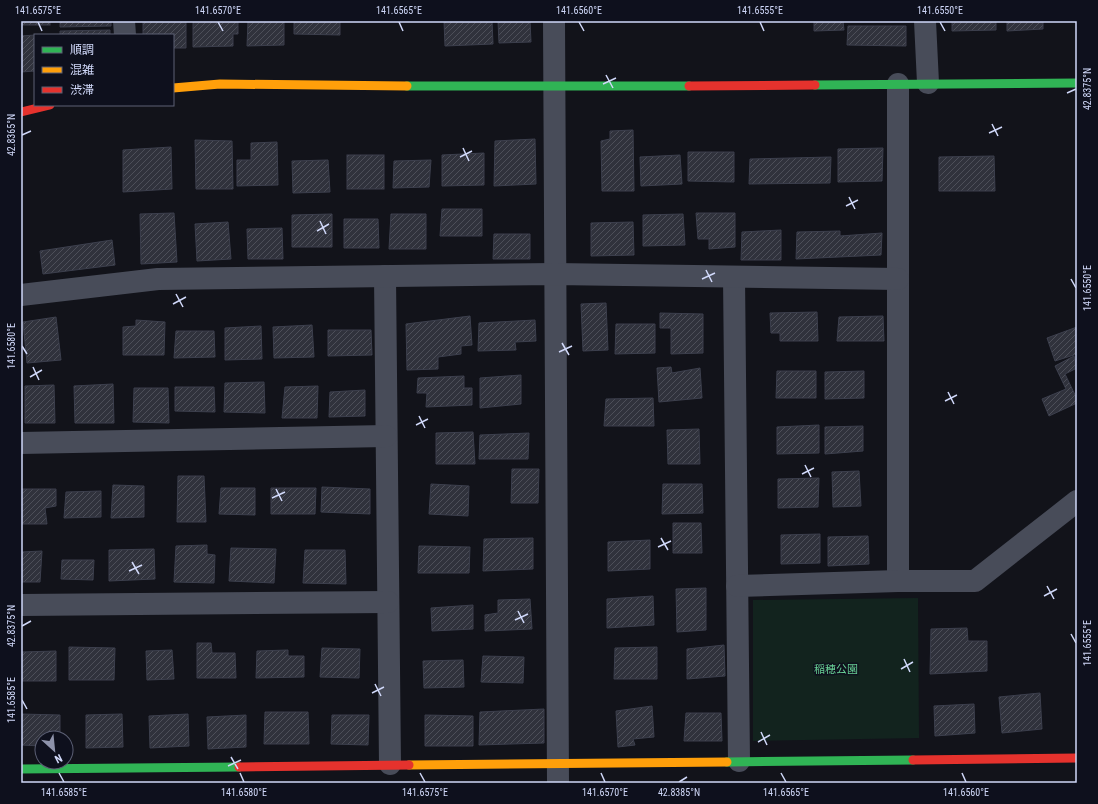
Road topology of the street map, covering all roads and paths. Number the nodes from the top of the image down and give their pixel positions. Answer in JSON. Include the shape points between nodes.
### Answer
{"nodes":[{"id":1,"x":124,"y":21,"type":"edge"},
{"id":2,"x":554,"y":21,"type":"edge"},
{"id":3,"x":925,"y":21,"type":"edge"},
{"id":4,"x":125,"y":34,"type":"edge"},
{"id":5,"x":928,"y":83,"type":"junction"},
{"id":6,"x":898,"y":84,"type":"junction"},
{"id":7,"x":1077,"y":84,"type":"edge"},
{"id":8,"x":555,"y":87,"type":"junction"},
{"id":9,"x":174,"y":88,"type":"edge"},
{"id":10,"x":46,"y":106,"type":"edge"},
{"id":11,"x":21,"y":112,"type":"edge"},
{"id":12,"x":555,"y":274,"type":"junction"},
{"id":13,"x":385,"y":276,"type":"junction"},
{"id":14,"x":734,"y":277,"type":"junction"},
{"id":15,"x":898,"y":279,"type":"junction"},
{"id":16,"x":21,"y":295,"type":"edge"},
{"id":17,"x":386,"y":436,"type":"junction"},
{"id":18,"x":21,"y":443,"type":"edge"},
{"id":19,"x":1077,"y":501,"type":"edge"},
{"id":20,"x":898,"y":581,"type":"junction"},
{"id":21,"x":737,"y":586,"type":"junction"},
{"id":22,"x":388,"y":602,"type":"junction"},
{"id":23,"x":21,"y":605,"type":"edge"},
{"id":24,"x":1077,"y":758,"type":"edge"},
{"id":25,"x":739,"y":761,"type":"junction"},
{"id":26,"x":390,"y":764,"type":"junction"},
{"id":27,"x":21,"y":769,"type":"edge"},
{"id":28,"x":558,"y":773,"type":"edge"}],
"edges":[{"from":1,"to":4,"type":"street"},
{"from":2,"to":8,"type":"street"},
{"from":3,"to":5,"type":"street"},
{"from":5,"to":6,"type":"street"},
{"from":5,"to":7,"type":"street"},
{"from":6,"to":8,"type":"street"},
{"from":6,"to":15,"type":"street"},
{"from":8,"to":9,"type":"street","via":[[220,84]]},
{"from":8,"to":12,"type":"street"},
{"from":10,"to":11,"type":"street"},
{"from":12,"to":13,"type":"street"},
{"from":12,"to":14,"type":"street"},
{"from":12,"to":28,"type":"street"},
{"from":13,"to":16,"type":"street","via":[[158,279]]},
{"from":13,"to":17,"type":"street"},
{"from":14,"to":15,"type":"street"},
{"from":14,"to":21,"type":"street"},
{"from":15,"to":20,"type":"street"},
{"from":17,"to":18,"type":"street"},
{"from":17,"to":22,"type":"street"},
{"from":19,"to":20,"type":"street","via":[[975,581]]},
{"from":20,"to":21,"type":"street"},
{"from":21,"to":25,"type":"street"},
{"from":22,"to":23,"type":"street"},
{"from":22,"to":26,"type":"street"},
{"from":24,"to":25,"type":"street"},
{"from":25,"to":28,"type":"street"},
{"from":26,"to":27,"type":"street"},
{"from":26,"to":28,"type":"street"}]}
